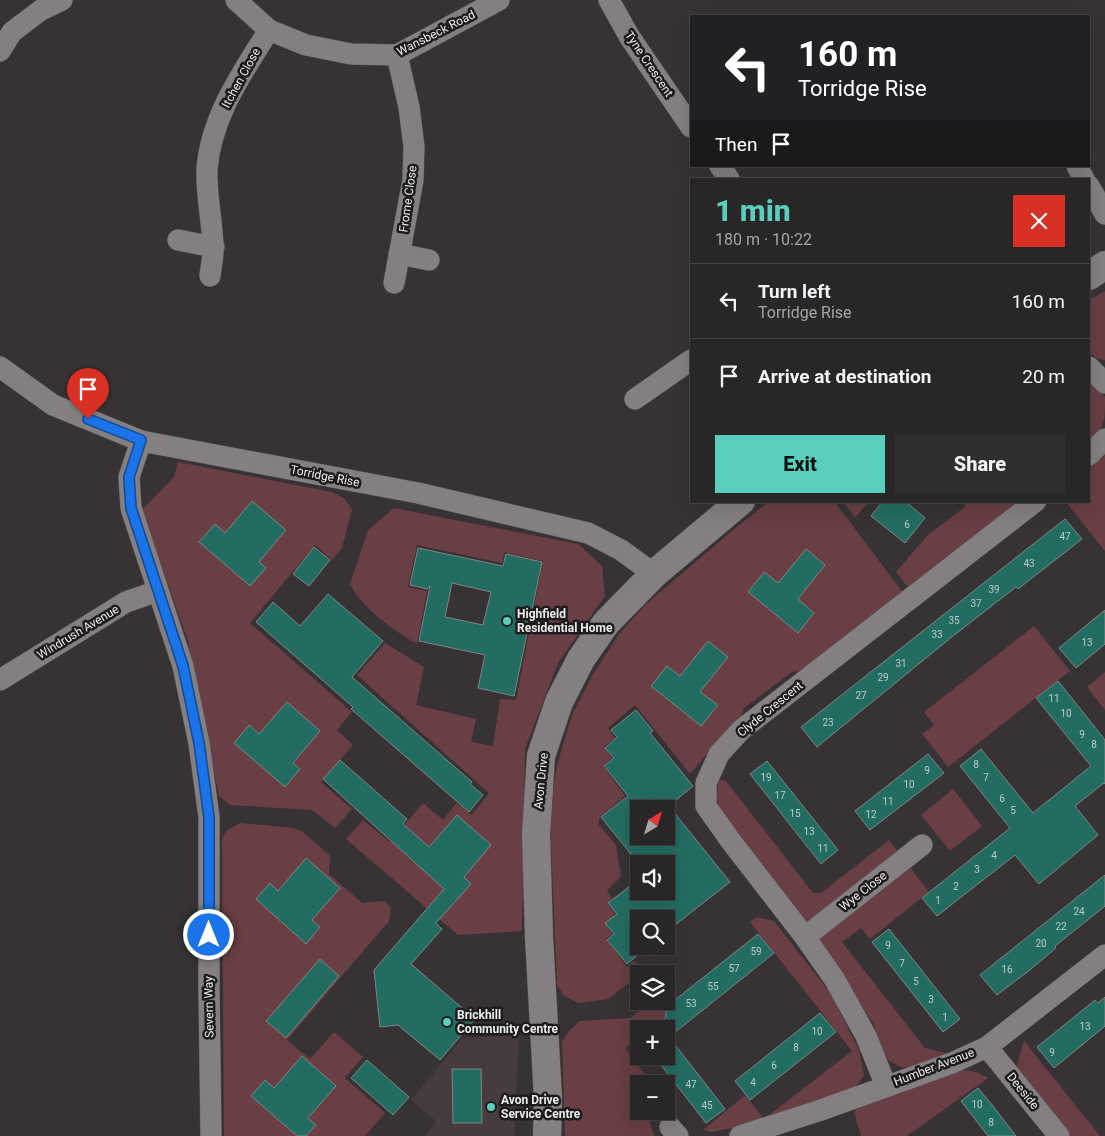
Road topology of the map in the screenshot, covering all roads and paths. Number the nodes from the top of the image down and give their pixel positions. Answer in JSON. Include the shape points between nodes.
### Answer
{"nodes":[{"id":1,"x":62,"y":0,"type":"edge"},
{"id":2,"x":236,"y":0,"type":"edge"},
{"id":3,"x":499,"y":0,"type":"edge"},
{"id":4,"x":609,"y":0,"type":"edge"},
{"id":5,"x":269,"y":30,"type":"junction"},
{"id":6,"x":0,"y":50,"type":"edge"},
{"id":7,"x":396,"y":55,"type":"junction"},
{"id":8,"x":690,"y":126,"type":"edge"},
{"id":9,"x":721,"y":167,"type":"edge"},
{"id":10,"x":727,"y":178,"type":"edge"},
{"id":11,"x":1090,"y":188,"type":"edge"},
{"id":12,"x":1105,"y":214,"type":"edge"},
{"id":13,"x":178,"y":240,"type":"dead end"},
{"id":14,"x":214,"y":247,"type":"junction"},
{"id":15,"x":399,"y":254,"type":"junction"},
{"id":16,"x":429,"y":260,"type":"dead end"},
{"id":17,"x":1105,"y":265,"type":"edge"},
{"id":18,"x":1090,"y":275,"type":"edge"},
{"id":19,"x":210,"y":276,"type":"dead end"},
{"id":20,"x":394,"y":283,"type":"dead end"},
{"id":21,"x":690,"y":361,"type":"edge"},
{"id":22,"x":0,"y":367,"type":"edge"},
{"id":23,"x":1090,"y":368,"type":"edge"},
{"id":24,"x":1105,"y":383,"type":"edge"},
{"id":25,"x":635,"y":399,"type":"dead end"},
{"id":26,"x":1105,"y":439,"type":"edge"},
{"id":27,"x":141,"y":440,"type":"junction"},
{"id":28,"x":1090,"y":454,"type":"edge"},
{"id":29,"x":739,"y":503,"type":"edge"},
{"id":30,"x":1033,"y":503,"type":"edge"},
{"id":31,"x":654,"y":574,"type":"junction"},
{"id":32,"x":158,"y":591,"type":"junction"},
{"id":33,"x":0,"y":680,"type":"edge"},
{"id":34,"x":922,"y":845,"type":"dead end"},
{"id":35,"x":805,"y":937,"type":"junction"},
{"id":36,"x":1105,"y":955,"type":"edge"},
{"id":37,"x":987,"y":1047,"type":"junction"},
{"id":38,"x":886,"y":1086,"type":"junction"},
{"id":39,"x":211,"y":1136,"type":"edge"},
{"id":40,"x":547,"y":1136,"type":"edge"},
{"id":41,"x":740,"y":1136,"type":"edge"},
{"id":42,"x":1059,"y":1136,"type":"edge"}],
"edges":[{"from":1,"to":6,"type":"street","via":[[41,10],[12,32]]},
{"from":2,"to":5,"type":"street","name":"Wansbeck Road"},
{"from":3,"to":7,"type":"street","name":"Wansbeck Road"},
{"from":4,"to":8,"type":"street","name":"Tyne Crescent","via":[[629,36]]},
{"from":5,"to":7,"type":"street","name":"Wansbeck Road","via":[[306,45],[351,54]]},
{"from":5,"to":14,"type":"street","name":"Itchen Close","via":[[224,104],[212,138],[207,169]]},
{"from":7,"to":15,"type":"street","name":"Frome Close","via":[[409,108],[414,147],[413,180]]},
{"from":9,"to":10,"type":"street"},
{"from":11,"to":12,"type":"street"},
{"from":13,"to":14,"type":"street"},
{"from":14,"to":19,"type":"street","name":"Itchen Close"},
{"from":15,"to":16,"type":"street"},
{"from":15,"to":20,"type":"street","name":"Frome Close"},
{"from":17,"to":18,"type":"street"},
{"from":21,"to":25,"type":"street"},
{"from":22,"to":27,"type":"street","name":"Torridge Rise","via":[[54,405]]},
{"from":23,"to":24,"type":"street"},
{"from":26,"to":28,"type":"street"},
{"from":27,"to":31,"type":"street","name":"Torridge Rise","via":[[418,493],[588,533]]},
{"from":27,"to":32,"type":"street","name":"Severn Way","via":[[129,477],[131,508]]},
{"from":29,"to":31,"type":"street","name":"Avon Drive"},
{"from":30,"to":35,"type":"street","name":"Clyde Crescent","via":[[741,730],[719,754],[706,782],[706,806]]},
{"from":31,"to":40,"type":"street","name":"Avon Drive","via":[[606,622],[581,659],[559,702],[542,756],[536,834]]},
{"from":32,"to":33,"type":"street","name":"Windrush Avenue","via":[[126,602]]},
{"from":32,"to":39,"type":"street","name":"Severn Way","via":[[183,666],[199,743],[209,817]]},
{"from":34,"to":35,"type":"street","name":"Wye Close"},
{"from":35,"to":38,"type":"street","name":"Clyde Crescent","via":[[835,980],[866,1036]]},
{"from":36,"to":37,"type":"street","name":"Humber Avenue"},
{"from":37,"to":38,"type":"street","name":"Humber Avenue"},
{"from":37,"to":42,"type":"street","name":"Deeside"},
{"from":38,"to":41,"type":"street","name":"Humber Avenue"}]}
